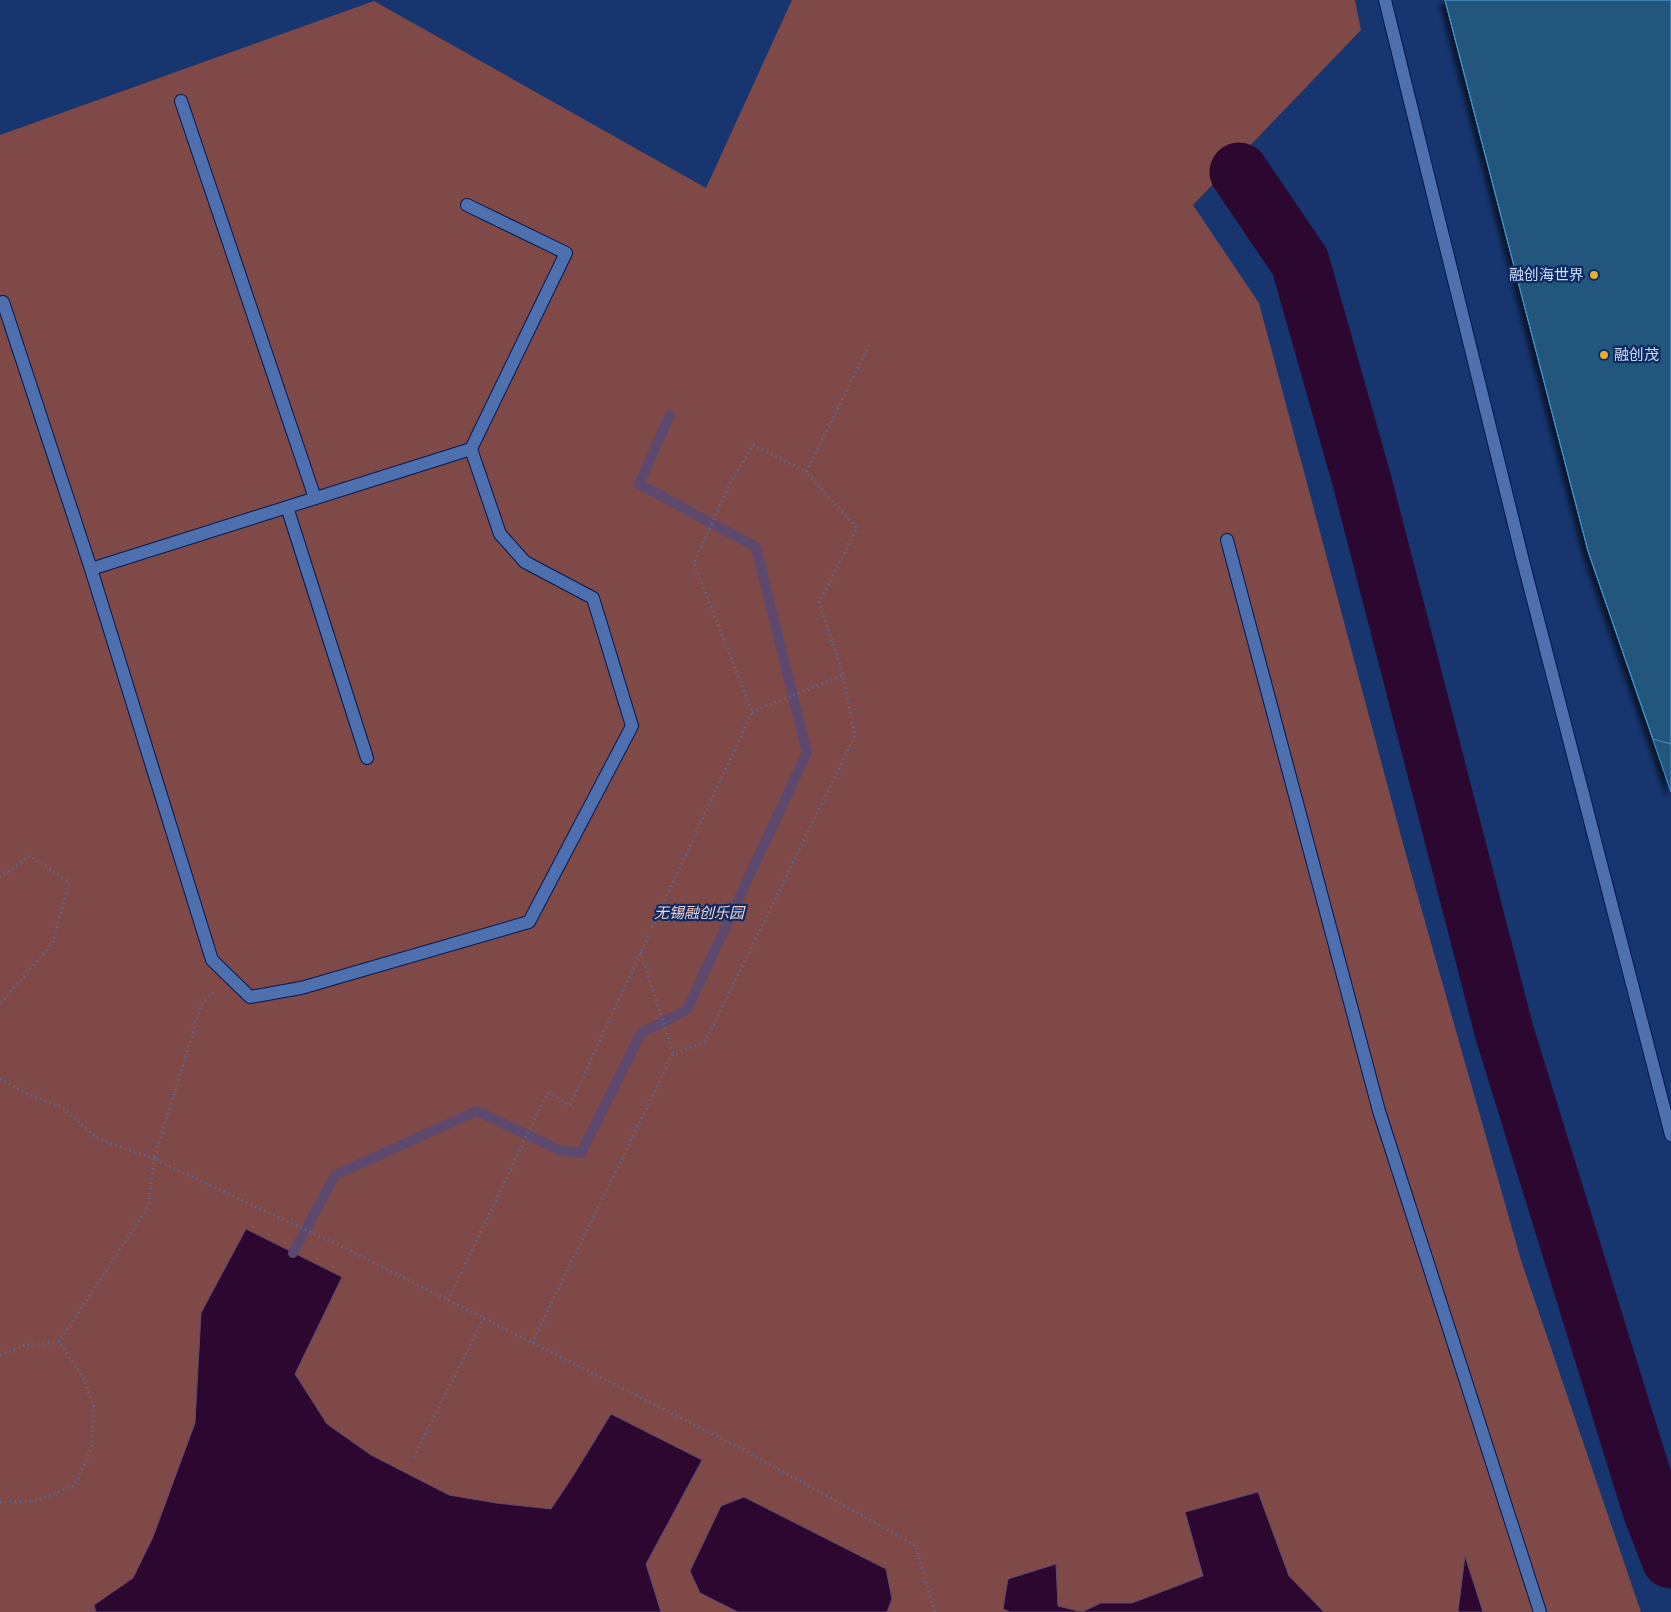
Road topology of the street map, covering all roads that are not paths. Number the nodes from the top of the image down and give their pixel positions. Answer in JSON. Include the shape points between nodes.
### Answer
{"nodes":[{"id":1,"x":1385,"y":0,"type":"edge"},
{"id":2,"x":181,"y":101,"type":"dead end"},
{"id":3,"x":467,"y":205,"type":"dead end"},
{"id":4,"x":0,"y":303,"type":"edge"},
{"id":5,"x":471,"y":449,"type":"junction"},
{"id":6,"x":316,"y":498,"type":"junction"},
{"id":7,"x":287,"y":507,"type":"junction"},
{"id":8,"x":1227,"y":540,"type":"dead end"},
{"id":9,"x":91,"y":569,"type":"junction"},
{"id":10,"x":367,"y":758,"type":"dead end"},
{"id":11,"x":1671,"y":1135,"type":"edge"},
{"id":12,"x":1540,"y":1612,"type":"edge"}],
"edges":[{"from":1,"to":11,"type":"lane","via":[[1524,565]]},
{"from":2,"to":6,"type":"lane"},
{"from":3,"to":5,"type":"lane","via":[[566,253]]},
{"from":4,"to":9,"type":"lane"},
{"from":5,"to":6,"type":"lane"},
{"from":5,"to":9,"type":"lane","via":[[500,534],[525,562],[593,598],[632,726],[528,922],[301,988],[250,997],[212,960]]},
{"from":6,"to":7,"type":"lane"},
{"from":7,"to":9,"type":"lane"},
{"from":7,"to":10,"type":"lane"},
{"from":8,"to":12,"type":"lane","via":[[1379,1111]]}]}
